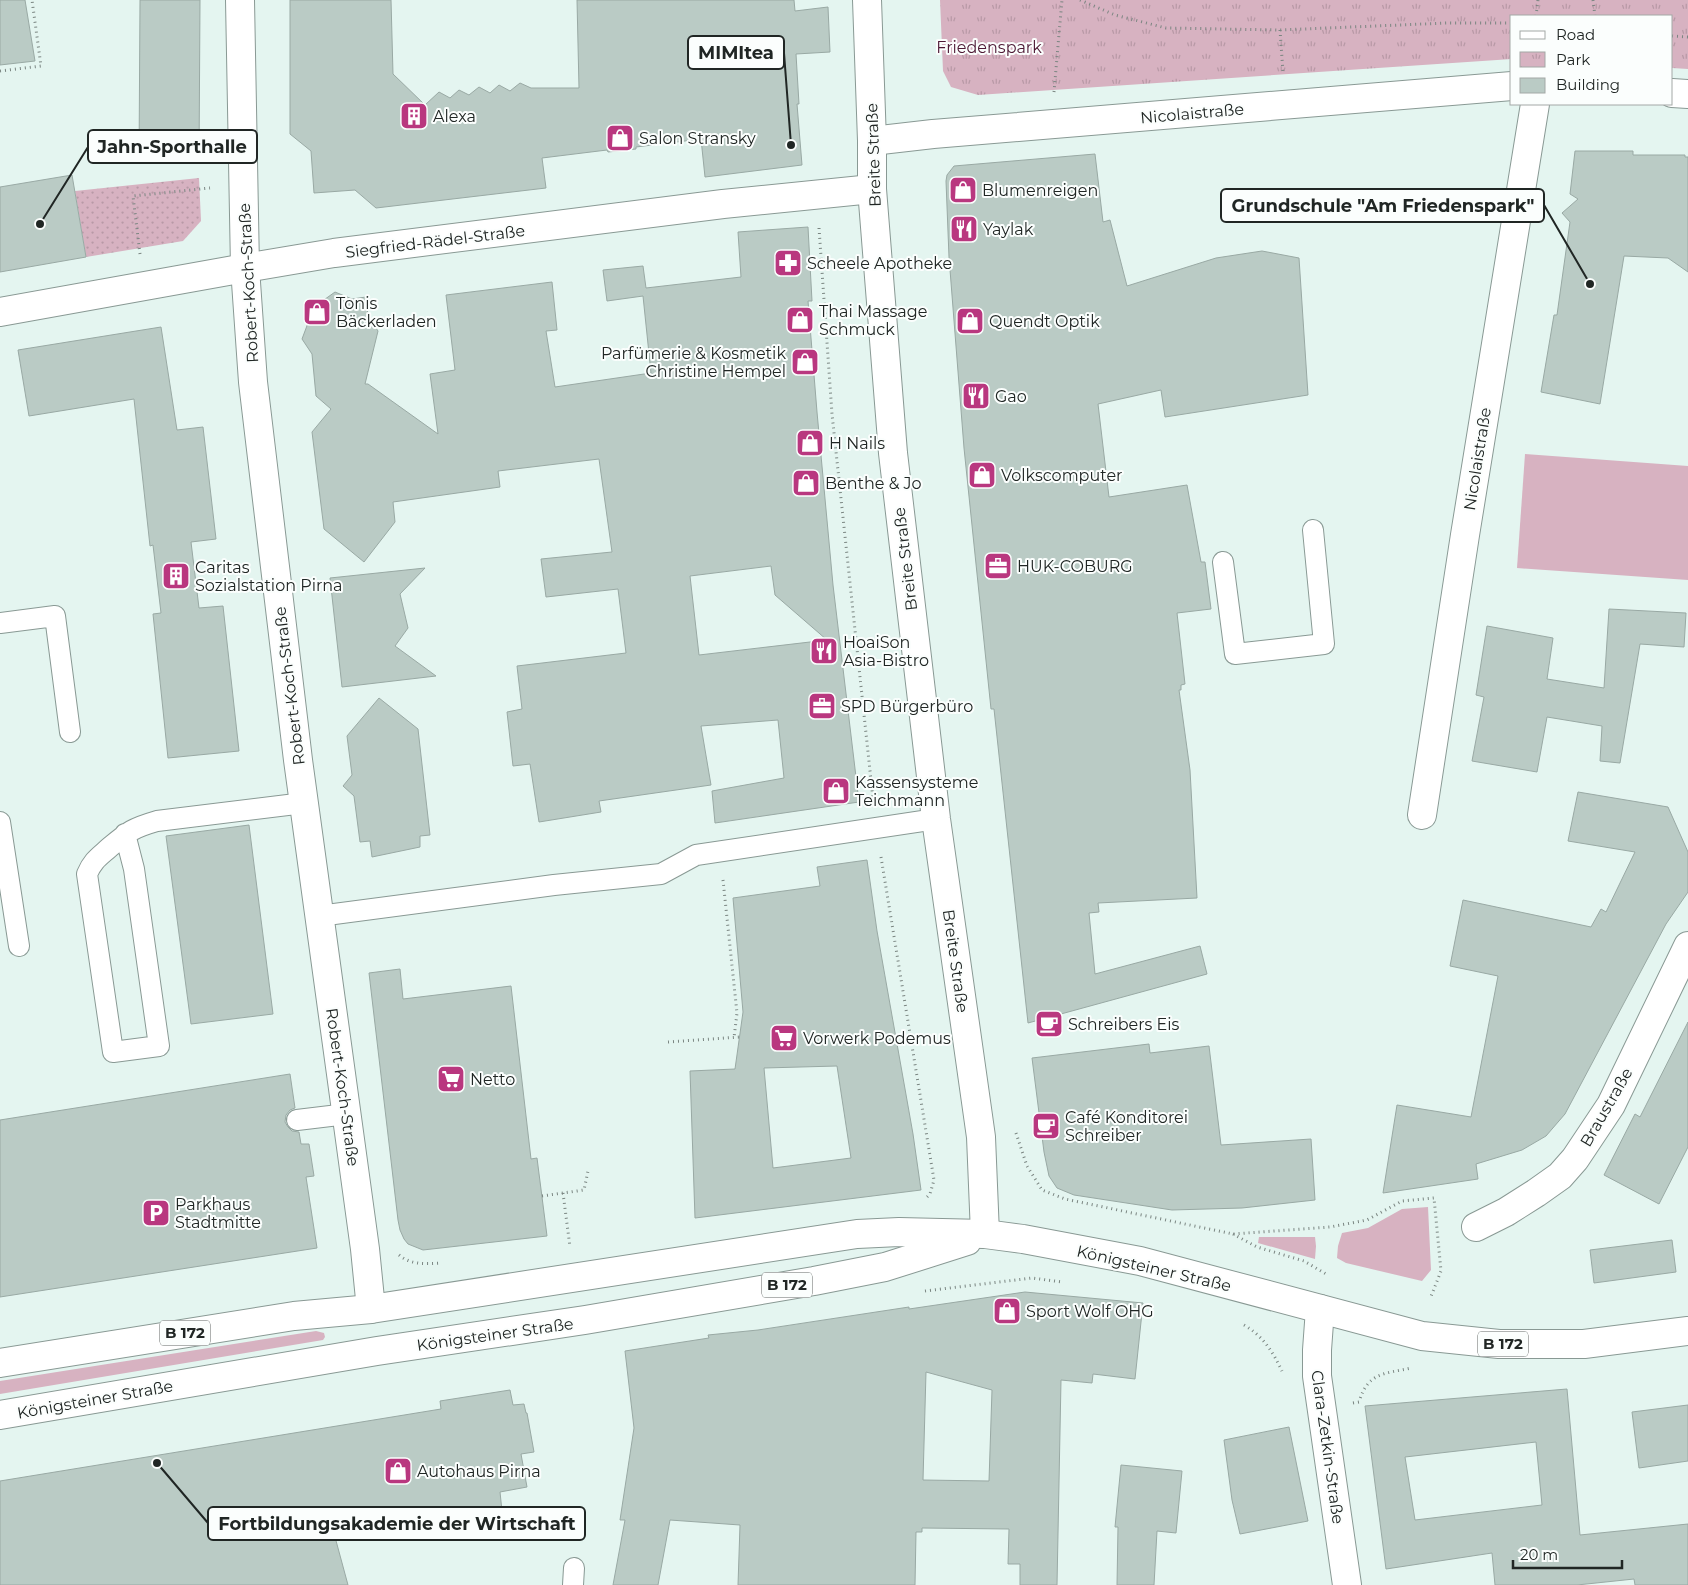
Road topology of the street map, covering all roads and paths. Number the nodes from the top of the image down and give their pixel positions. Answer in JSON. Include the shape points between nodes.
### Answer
{"nodes":[{"id":1,"x":32,"y":0,"type":"edge"},
{"id":2,"x":240,"y":0,"type":"edge"},
{"id":3,"x":867,"y":0,"type":"edge"},
{"id":4,"x":1062,"y":0,"type":"edge"},
{"id":5,"x":1080,"y":0,"type":"edge"},
{"id":6,"x":1538,"y":0,"type":"edge"},
{"id":7,"x":1593,"y":0,"type":"edge"},
{"id":8,"x":1536,"y":15,"type":"edge"},
{"id":9,"x":1595,"y":15,"type":"edge"},
{"id":10,"x":1510,"y":23,"type":"edge"},
{"id":11,"x":1280,"y":30,"type":"junction"},
{"id":12,"x":1673,"y":36,"type":"edge"},
{"id":13,"x":1688,"y":37,"type":"edge"},
{"id":14,"x":0,"y":71,"type":"edge"},
{"id":15,"x":1510,"y":86,"type":"edge"},
{"id":16,"x":1673,"y":93,"type":"edge"},
{"id":17,"x":1688,"y":94,"type":"edge"},
{"id":18,"x":1286,"y":105,"type":"junction"},
{"id":19,"x":1535,"y":105,"type":"edge"},
{"id":20,"x":1053,"y":125,"type":"junction"},
{"id":21,"x":872,"y":141,"type":"junction"},
{"id":22,"x":243,"y":185,"type":"junction"},
{"id":23,"x":872,"y":189,"type":"junction"},
{"id":24,"x":817,"y":194,"type":"junction"},
{"id":25,"x":245,"y":268,"type":"junction"},
{"id":26,"x":144,"y":286,"type":"junction"},
{"id":27,"x":0,"y":312,"type":"edge"},
{"id":28,"x":1313,"y":530,"type":"dead end"},
{"id":29,"x":1223,"y":562,"type":"dead end"},
{"id":30,"x":0,"y":623,"type":"edge"},
{"id":31,"x":70,"y":732,"type":"dead end"},
{"id":32,"x":304,"y":803,"type":"junction"},
{"id":33,"x":1422,"y":815,"type":"dead end"},
{"id":34,"x":936,"y":819,"type":"junction"},
{"id":35,"x":0,"y":822,"type":"edge"},
{"id":36,"x":876,"y":828,"type":"junction"},
{"id":37,"x":125,"y":834,"type":"junction"},
{"id":38,"x":720,"y":851,"type":"junction"},
{"id":39,"x":320,"y":916,"type":"junction"},
{"id":40,"x":19,"y":946,"type":"dead end"},
{"id":41,"x":1688,"y":946,"type":"edge"},
{"id":42,"x":740,"y":1037,"type":"dead end"},
{"id":43,"x":734,"y":1038,"type":"junction"},
{"id":44,"x":668,"y":1042,"type":"dead end"},
{"id":45,"x":347,"y":1114,"type":"junction"},
{"id":46,"x":297,"y":1120,"type":"dead end"},
{"id":47,"x":1016,"y":1132,"type":"dead end"},
{"id":48,"x":588,"y":1171,"type":"dead end"},
{"id":49,"x":563,"y":1193,"type":"junction"},
{"id":50,"x":542,"y":1196,"type":"dead end"},
{"id":51,"x":924,"y":1200,"type":"dead end"},
{"id":52,"x":1476,"y":1227,"type":"dead end"},
{"id":53,"x":1445,"y":1231,"type":"dead end"},
{"id":54,"x":985,"y":1234,"type":"junction"},
{"id":55,"x":1233,"y":1234,"type":"junction"},
{"id":56,"x":1437,"y":1234,"type":"junction"},
{"id":57,"x":570,"y":1247,"type":"dead end"},
{"id":58,"x":1326,"y":1274,"type":"dead end"},
{"id":59,"x":1070,"y":1284,"type":"dead end"},
{"id":60,"x":917,"y":1292,"type":"dead end"},
{"id":61,"x":1430,"y":1299,"type":"dead end"},
{"id":62,"x":371,"y":1308,"type":"junction"},
{"id":63,"x":1320,"y":1309,"type":"junction"},
{"id":64,"x":1240,"y":1322,"type":"dead end"},
{"id":65,"x":1688,"y":1331,"type":"edge"},
{"id":66,"x":377,"y":1351,"type":"junction"},
{"id":67,"x":0,"y":1363,"type":"edge"},
{"id":68,"x":1415,"y":1368,"type":"dead end"},
{"id":69,"x":1284,"y":1376,"type":"dead end"},
{"id":70,"x":1353,"y":1403,"type":"dead end"},
{"id":71,"x":0,"y":1415,"type":"edge"},
{"id":72,"x":1347,"y":1585,"type":"edge"}],
"edges":[{"from":1,"to":14,"type":"path","via":[[40,66]]},
{"from":2,"to":22,"type":"street","name":"Robert-Koch-Straße"},
{"from":3,"to":21,"type":"street","name":"Breite Straße"},
{"from":4,"to":20,"type":"path"},
{"from":5,"to":11,"type":"path","via":[[1115,15],[1166,28]]},
{"from":6,"to":8,"type":"path"},
{"from":7,"to":9,"type":"path"},
{"from":10,"to":11,"type":"path"},
{"from":11,"to":18,"type":"path"},
{"from":12,"to":13,"type":"path"},
{"from":15,"to":18,"type":"street","name":"Nicolaistraße"},
{"from":16,"to":17,"type":"street"},
{"from":18,"to":20,"type":"street","name":"Nicolaistraße"},
{"from":19,"to":33,"type":"street","name":"Nicolaistraße"},
{"from":20,"to":21,"type":"street","name":"Nicolaistraße"},
{"from":21,"to":23,"type":"street","name":"Breite Straße"},
{"from":22,"to":25,"type":"street","name":"Robert-Koch-Straße"},
{"from":22,"to":26,"type":"path","via":[[133,196]]},
{"from":23,"to":24,"type":"street","name":"Siegfried-Rädel-Straße"},
{"from":23,"to":34,"type":"street","name":"Breite Straße","via":[[893,453]]},
{"from":24,"to":25,"type":"street","name":"Siegfried-Rädel-Straße"},
{"from":24,"to":36,"type":"path","via":[[832,414]]},
{"from":25,"to":26,"type":"street","name":"Siegfried-Rädel-Straße"},
{"from":25,"to":32,"type":"street","name":"Robert-Koch-Straße","via":[[253,382]]},
{"from":26,"to":27,"type":"street","name":"Siegfried-Rädel-Straße"},
{"from":28,"to":29,"type":"lane","via":[[1324,644],[1234,654]]},
{"from":30,"to":31,"type":"lane","via":[[56,616]]},
{"from":32,"to":37,"type":"lane","via":[[157,821]]},
{"from":32,"to":39,"type":"street","name":"Robert-Koch-Straße"},
{"from":34,"to":36,"type":"lane"},
{"from":34,"to":54,"type":"street","name":"Breite Straße","via":[[981,1137]]},
{"from":35,"to":40,"type":"lane"},
{"from":36,"to":38,"type":"lane"},
{"from":36,"to":51,"type":"path","via":[[934,1180],[930,1194]]},
{"from":37,"to":37,"type":"lane","via":[[92,862],[87,874],[112,1052],[159,1046],[134,869]]},
{"from":38,"to":39,"type":"lane","via":[[696,855],[661,874]]},
{"from":38,"to":43,"type":"path","via":[[737,1013]]},
{"from":39,"to":45,"type":"street","name":"Robert-Koch-Straße"},
{"from":41,"to":52,"type":"street","name":"Braustraße","via":[[1611,1106],[1575,1159],[1560,1176],[1536,1193]]},
{"from":42,"to":43,"type":"path"},
{"from":43,"to":44,"type":"path"},
{"from":45,"to":46,"type":"lane"},
{"from":45,"to":62,"type":"street","name":"Robert-Koch-Straße"},
{"from":47,"to":55,"type":"path","via":[[1027,1166],[1042,1190],[1065,1200]]},
{"from":48,"to":49,"type":"path","via":[[584,1190]]},
{"from":49,"to":50,"type":"path"},
{"from":49,"to":57,"type":"path"},
{"from":53,"to":56,"type":"path"},
{"from":54,"to":62,"type":"street","name":"Königsteiner Straße","number":"B 172","via":[[857,1234]]},
{"from":54,"to":63,"type":"street","name":"Königsteiner Straße","number":"B 172","via":[[1140,1261]]},
{"from":54,"to":66,"type":"street","name":"Königsteiner Straße","number":"B 172","via":[[904,1262],[858,1272],[585,1320]]},
{"from":55,"to":56,"type":"path","via":[[1330,1227],[1367,1220],[1402,1201],[1434,1198]]},
{"from":55,"to":58,"type":"path","via":[[1257,1247],[1304,1261]]},
{"from":56,"to":61,"type":"path","via":[[1441,1271]]},
{"from":59,"to":60,"type":"path","via":[[1032,1278]]},
{"from":62,"to":66,"type":"street","name":"Robert-Koch-Straße"},
{"from":62,"to":67,"type":"street","name":"Königsteiner Straße","number":"B 172","via":[[294,1316]]},
{"from":63,"to":65,"type":"street","number":"B 172","via":[[1422,1336],[1499,1344],[1584,1344]]},
{"from":63,"to":72,"type":"street","name":"Clara-Zetkin-Straße","via":[[1318,1384]]},
{"from":64,"to":69,"type":"path","via":[[1269,1346]]},
{"from":66,"to":71,"type":"street","name":"Königsteiner Straße","number":"B 172"},
{"from":68,"to":70,"type":"path","via":[[1371,1378],[1362,1390],[1359,1402]]}]}
